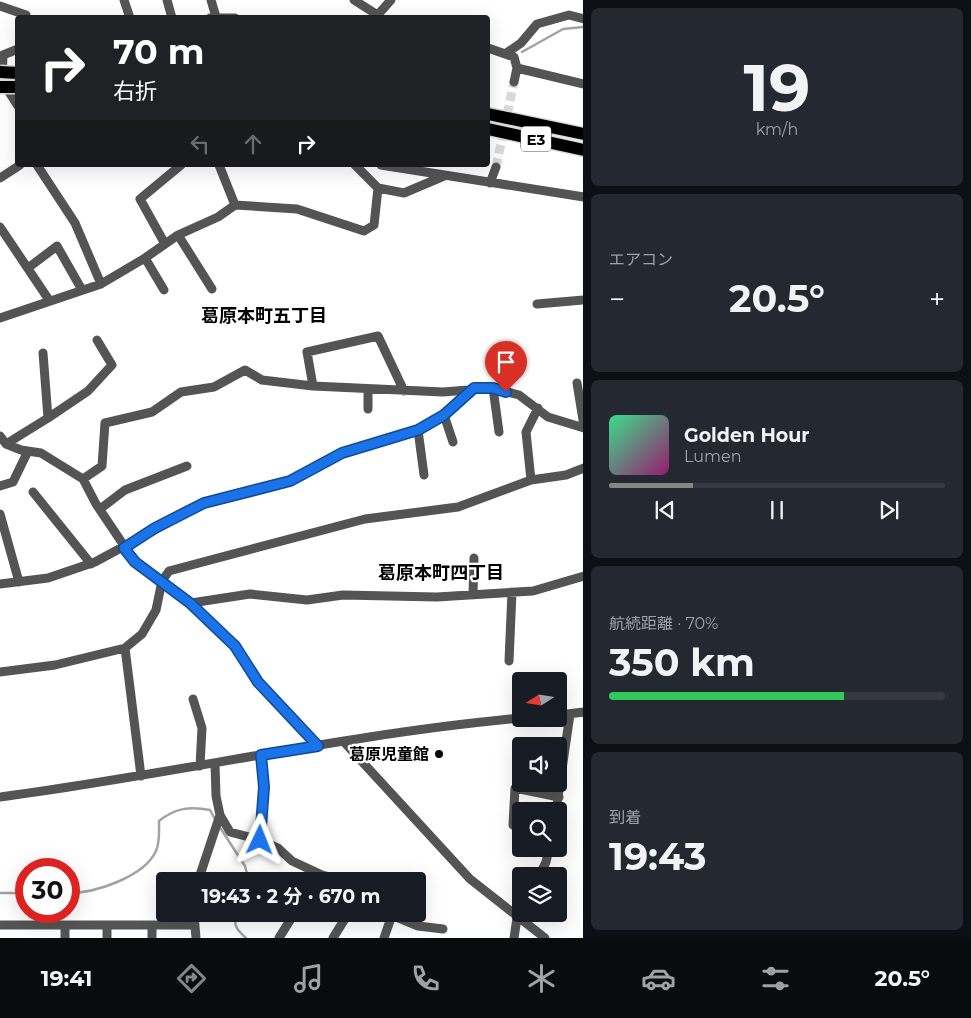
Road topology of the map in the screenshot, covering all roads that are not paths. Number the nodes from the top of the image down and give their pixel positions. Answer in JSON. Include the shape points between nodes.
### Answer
{"nodes":[{"id":1,"x":124,"y":0,"type":"edge"},
{"id":2,"x":167,"y":0,"type":"edge"},
{"id":3,"x":211,"y":0,"type":"edge"},
{"id":4,"x":354,"y":0,"type":"edge"},
{"id":5,"x":391,"y":0,"type":"edge"},
{"id":6,"x":0,"y":6,"type":"edge"},
{"id":7,"x":26,"y":15,"type":"edge"},
{"id":8,"x":129,"y":15,"type":"edge"},
{"id":9,"x":171,"y":15,"type":"edge"},
{"id":10,"x":215,"y":15,"type":"edge"},
{"id":11,"x":375,"y":15,"type":"edge"},
{"id":12,"x":377,"y":15,"type":"edge"},
{"id":13,"x":583,"y":18,"type":"edge"},
{"id":14,"x":490,"y":49,"type":"edge"},
{"id":15,"x":15,"y":50,"type":"edge"},
{"id":16,"x":2,"y":54,"type":"edge"},
{"id":17,"x":505,"y":54,"type":"junction"},
{"id":18,"x":517,"y":68,"type":"junction"},
{"id":19,"x":0,"y":72,"type":"edge"},
{"id":20,"x":15,"y":73,"type":"edge"},
{"id":21,"x":514,"y":82,"type":"tunnel mouth"},
{"id":22,"x":583,"y":84,"type":"edge"},
{"id":23,"x":0,"y":87,"type":"edge"},
{"id":24,"x":15,"y":87,"type":"edge"},
{"id":25,"x":15,"y":101,"type":"edge"},
{"id":26,"x":490,"y":114,"type":"edge"},
{"id":27,"x":490,"y":128,"type":"edge"},
{"id":28,"x":583,"y":134,"type":"edge"},
{"id":29,"x":583,"y":150,"type":"edge"},
{"id":30,"x":17,"y":167,"type":"edge"},
{"id":31,"x":38,"y":167,"type":"edge"},
{"id":32,"x":179,"y":167,"type":"edge"},
{"id":33,"x":219,"y":167,"type":"edge"},
{"id":34,"x":357,"y":167,"type":"edge"},
{"id":35,"x":393,"y":167,"type":"edge"},
{"id":36,"x":496,"y":167,"type":"tunnel mouth"},
{"id":37,"x":444,"y":176,"type":"junction"},
{"id":38,"x":0,"y":178,"type":"edge"},
{"id":39,"x":490,"y":183,"type":"junction"},
{"id":40,"x":378,"y":188,"type":"junction"},
{"id":41,"x":583,"y":198,"type":"edge"},
{"id":42,"x":235,"y":205,"type":"junction"},
{"id":43,"x":0,"y":226,"type":"edge"},
{"id":44,"x":178,"y":235,"type":"junction"},
{"id":45,"x":165,"y":244,"type":"junction"},
{"id":46,"x":145,"y":258,"type":"junction"},
{"id":47,"x":28,"y":268,"type":"junction"},
{"id":48,"x":101,"y":284,"type":"junction"},
{"id":49,"x":212,"y":289,"type":"dead end"},
{"id":50,"x":82,"y":290,"type":"junction"},
{"id":51,"x":164,"y":290,"type":"dead end"},
{"id":52,"x":49,"y":300,"type":"junction"},
{"id":53,"x":583,"y":300,"type":"edge"},
{"id":54,"x":537,"y":304,"type":"dead end"},
{"id":55,"x":1,"y":315,"type":"edge"},
{"id":56,"x":97,"y":340,"type":"dead end"},
{"id":57,"x":43,"y":353,"type":"dead end"},
{"id":58,"x":577,"y":382,"type":"dead end"},
{"id":59,"x":313,"y":386,"type":"junction"},
{"id":60,"x":474,"y":388,"type":"junction"},
{"id":61,"x":493,"y":388,"type":"junction"},
{"id":62,"x":368,"y":389,"type":"junction"},
{"id":63,"x":404,"y":391,"type":"junction"},
{"id":64,"x":538,"y":408,"type":"junction"},
{"id":65,"x":368,"y":409,"type":"dead end"},
{"id":66,"x":444,"y":415,"type":"junction"},
{"id":67,"x":48,"y":418,"type":"junction"},
{"id":68,"x":583,"y":421,"type":"edge"},
{"id":69,"x":583,"y":427,"type":"edge"},
{"id":70,"x":418,"y":430,"type":"junction"},
{"id":71,"x":499,"y":432,"type":"dead end"},
{"id":72,"x":0,"y":436,"type":"edge"},
{"id":73,"x":452,"y":442,"type":"dead end"},
{"id":74,"x":6,"y":444,"type":"junction"},
{"id":75,"x":28,"y":451,"type":"junction"},
{"id":76,"x":187,"y":466,"type":"dead end"},
{"id":77,"x":583,"y":468,"type":"edge"},
{"id":78,"x":424,"y":475,"type":"dead end"},
{"id":79,"x":83,"y":479,"type":"junction"},
{"id":80,"x":531,"y":480,"type":"junction"},
{"id":81,"x":0,"y":486,"type":"edge"},
{"id":82,"x":33,"y":492,"type":"dead end"},
{"id":83,"x":100,"y":509,"type":"junction"},
{"id":84,"x":0,"y":514,"type":"edge"},
{"id":85,"x":124,"y":548,"type":"junction"},
{"id":86,"x":474,"y":558,"type":"dead end"},
{"id":87,"x":91,"y":564,"type":"junction"},
{"id":88,"x":583,"y":576,"type":"edge"},
{"id":89,"x":162,"y":581,"type":"junction"},
{"id":90,"x":19,"y":582,"type":"junction"},
{"id":91,"x":0,"y":584,"type":"edge"},
{"id":92,"x":512,"y":592,"type":"junction"},
{"id":93,"x":472,"y":594,"type":"junction"},
{"id":94,"x":190,"y":603,"type":"junction"},
{"id":95,"x":125,"y":648,"type":"junction"},
{"id":96,"x":509,"y":661,"type":"dead end"},
{"id":97,"x":0,"y":672,"type":"edge"},
{"id":98,"x":193,"y":699,"type":"dead end"},
{"id":99,"x":583,"y":712,"type":"edge"},
{"id":100,"x":570,"y":714,"type":"joint"},
{"id":101,"x":512,"y":719,"type":"edge"},
{"id":102,"x":344,"y":742,"type":"junction"},
{"id":103,"x":318,"y":746,"type":"junction"},
{"id":104,"x":261,"y":755,"type":"junction"},
{"id":105,"x":215,"y":764,"type":"junction"},
{"id":106,"x":200,"y":766,"type":"junction"},
{"id":107,"x":141,"y":776,"type":"junction"},
{"id":108,"x":1,"y":798,"type":"edge"},
{"id":109,"x":559,"y":798,"type":"junction"},
{"id":110,"x":514,"y":802,"type":"edge"},
{"id":111,"x":558,"y":802,"type":"edge"},
{"id":112,"x":220,"y":816,"type":"junction"},
{"id":113,"x":260,"y":840,"type":"junction"},
{"id":114,"x":201,"y":872,"type":"edge"},
{"id":115,"x":307,"y":872,"type":"edge"},
{"id":116,"x":512,"y":909,"type":"edge"},
{"id":117,"x":289,"y":922,"type":"edge"},
{"id":118,"x":343,"y":922,"type":"edge"},
{"id":119,"x":388,"y":922,"type":"edge"},
{"id":120,"x":409,"y":922,"type":"edge"},
{"id":121,"x":517,"y":922,"type":"edge"},
{"id":122,"x":528,"y":922,"type":"edge"},
{"id":123,"x":152,"y":924,"type":"junction"},
{"id":124,"x":0,"y":925,"type":"edge"},
{"id":125,"x":194,"y":925,"type":"joint"},
{"id":126,"x":65,"y":926,"type":"junction"},
{"id":127,"x":107,"y":926,"type":"junction"},
{"id":128,"x":443,"y":929,"type":"dead end"},
{"id":129,"x":65,"y":938,"type":"edge"},
{"id":130,"x":107,"y":938,"type":"edge"},
{"id":131,"x":152,"y":938,"type":"edge"},
{"id":132,"x":196,"y":938,"type":"edge"},
{"id":133,"x":279,"y":938,"type":"edge"},
{"id":134,"x":333,"y":938,"type":"edge"},
{"id":135,"x":384,"y":938,"type":"edge"},
{"id":136,"x":514,"y":938,"type":"edge"},
{"id":137,"x":545,"y":938,"type":"edge"}],
"edges":[{"from":1,"to":8,"type":"street"},
{"from":2,"to":9,"type":"street"},
{"from":3,"to":10,"type":"street"},
{"from":4,"to":11,"type":"street"},
{"from":5,"to":12,"type":"street"},
{"from":6,"to":7,"type":"street"},
{"from":13,"to":17,"type":"street","via":[[569,15],[537,24],[522,43]]},
{"from":14,"to":17,"type":"street"},
{"from":15,"to":16,"type":"street"},
{"from":16,"to":25,"type":"street","via":[[2,81]]},
{"from":17,"to":18,"type":"street","via":[[514,57]]},
{"from":18,"to":21,"type":"street"},
{"from":18,"to":22,"type":"street"},
{"from":19,"to":20,"type":"highway","bridge":true},
{"from":23,"to":24,"type":"highway","bridge":true},
{"from":26,"to":28,"type":"highway","number":"E3"},
{"from":27,"to":29,"type":"highway","number":"E3"},
{"from":30,"to":38,"type":"street"},
{"from":31,"to":48,"type":"street","via":[[75,223]]},
{"from":32,"to":45,"type":"street","via":[[140,199]]},
{"from":33,"to":42,"type":"street"},
{"from":34,"to":40,"type":"street"},
{"from":35,"to":37,"type":"street"},
{"from":36,"to":39,"type":"street"},
{"from":37,"to":39,"type":"street"},
{"from":37,"to":40,"type":"street","via":[[404,193]]},
{"from":39,"to":41,"type":"street"},
{"from":40,"to":42,"type":"street","via":[[374,224],[364,231],[297,209]]},
{"from":42,"to":44,"type":"street","via":[[218,217]]},
{"from":43,"to":47,"type":"street"},
{"from":44,"to":45,"type":"street"},
{"from":44,"to":49,"type":"street"},
{"from":45,"to":46,"type":"street"},
{"from":46,"to":48,"type":"street"},
{"from":46,"to":51,"type":"street"},
{"from":47,"to":50,"type":"street","via":[[57,246]]},
{"from":47,"to":52,"type":"street"},
{"from":48,"to":50,"type":"street"},
{"from":50,"to":52,"type":"street"},
{"from":52,"to":55,"type":"street"},
{"from":53,"to":54,"type":"street"},
{"from":56,"to":67,"type":"street","via":[[112,365],[88,391]]},
{"from":57,"to":67,"type":"street"},
{"from":58,"to":68,"type":"street"},
{"from":59,"to":62,"type":"street"},
{"from":59,"to":63,"type":"street","via":[[307,352],[378,336]]},
{"from":59,"to":79,"type":"street","via":[[262,380],[246,370],[214,387],[181,392],[152,412],[105,423],[102,466]]},
{"from":60,"to":61,"type":"street"},
{"from":60,"to":63,"type":"street","via":[[443,392]]},
{"from":60,"to":66,"type":"street"},
{"from":61,"to":64,"type":"street","via":[[519,395]]},
{"from":61,"to":71,"type":"street"},
{"from":62,"to":63,"type":"street"},
{"from":62,"to":65,"type":"street"},
{"from":64,"to":69,"type":"street","via":[[548,417]]},
{"from":64,"to":80,"type":"street","via":[[526,432]]},
{"from":66,"to":70,"type":"street"},
{"from":66,"to":73,"type":"street"},
{"from":67,"to":74,"type":"street"},
{"from":70,"to":78,"type":"street"},
{"from":70,"to":85,"type":"street","via":[[342,453],[290,481],[204,503]]},
{"from":72,"to":74,"type":"street"},
{"from":74,"to":75,"type":"street"},
{"from":75,"to":79,"type":"street","via":[[41,453]]},
{"from":75,"to":81,"type":"street","via":[[12,482]]},
{"from":76,"to":83,"type":"street","via":[[125,490]]},
{"from":77,"to":80,"type":"street","via":[[566,475]]},
{"from":79,"to":83,"type":"street"},
{"from":80,"to":89,"type":"street","via":[[458,507],[365,519],[197,562],[168,571]]},
{"from":82,"to":87,"type":"street"},
{"from":83,"to":85,"type":"street"},
{"from":84,"to":90,"type":"street"},
{"from":85,"to":87,"type":"street"},
{"from":85,"to":89,"type":"street","via":[[135,562]]},
{"from":86,"to":93,"type":"street"},
{"from":87,"to":90,"type":"street","via":[[48,578]]},
{"from":88,"to":92,"type":"street","via":[[533,590]]},
{"from":89,"to":94,"type":"street"},
{"from":89,"to":95,"type":"street","via":[[156,610],[142,634]]},
{"from":90,"to":91,"type":"street"},
{"from":92,"to":93,"type":"street"},
{"from":92,"to":96,"type":"street"},
{"from":93,"to":94,"type":"street","via":[[343,595],[307,600],[250,594]]},
{"from":94,"to":103,"type":"street","via":[[235,646],[258,682]]},
{"from":95,"to":97,"type":"street","via":[[55,665]]},
{"from":95,"to":107,"type":"street"},
{"from":98,"to":106,"type":"street","via":[[202,728]]},
{"from":99,"to":100,"type":"street"},
{"from":100,"to":109,"type":"street"},
{"from":101,"to":102,"type":"street","via":[[439,726]]},
{"from":102,"to":103,"type":"street"},
{"from":102,"to":116,"type":"street","via":[[470,879]]},
{"from":103,"to":104,"type":"street"},
{"from":104,"to":105,"type":"street"},
{"from":104,"to":113,"type":"street","via":[[264,787]]},
{"from":105,"to":106,"type":"street"},
{"from":105,"to":112,"type":"street"},
{"from":106,"to":107,"type":"street"},
{"from":107,"to":108,"type":"street"},
{"from":109,"to":110,"type":"street","via":[[515,788]]},
{"from":109,"to":111,"type":"street"},
{"from":112,"to":113,"type":"street","via":[[230,832]]},
{"from":112,"to":114,"type":"street"},
{"from":113,"to":115,"type":"street","via":[[278,848]]},
{"from":117,"to":133,"type":"street"},
{"from":118,"to":134,"type":"street"},
{"from":119,"to":135,"type":"street"},
{"from":120,"to":128,"type":"street"},
{"from":121,"to":136,"type":"street"},
{"from":122,"to":137,"type":"street"},
{"from":123,"to":125,"type":"street"},
{"from":123,"to":127,"type":"street"},
{"from":123,"to":131,"type":"street"},
{"from":124,"to":126,"type":"street"},
{"from":125,"to":132,"type":"street"},
{"from":126,"to":127,"type":"street"},
{"from":126,"to":129,"type":"street"},
{"from":127,"to":130,"type":"street"}]}
